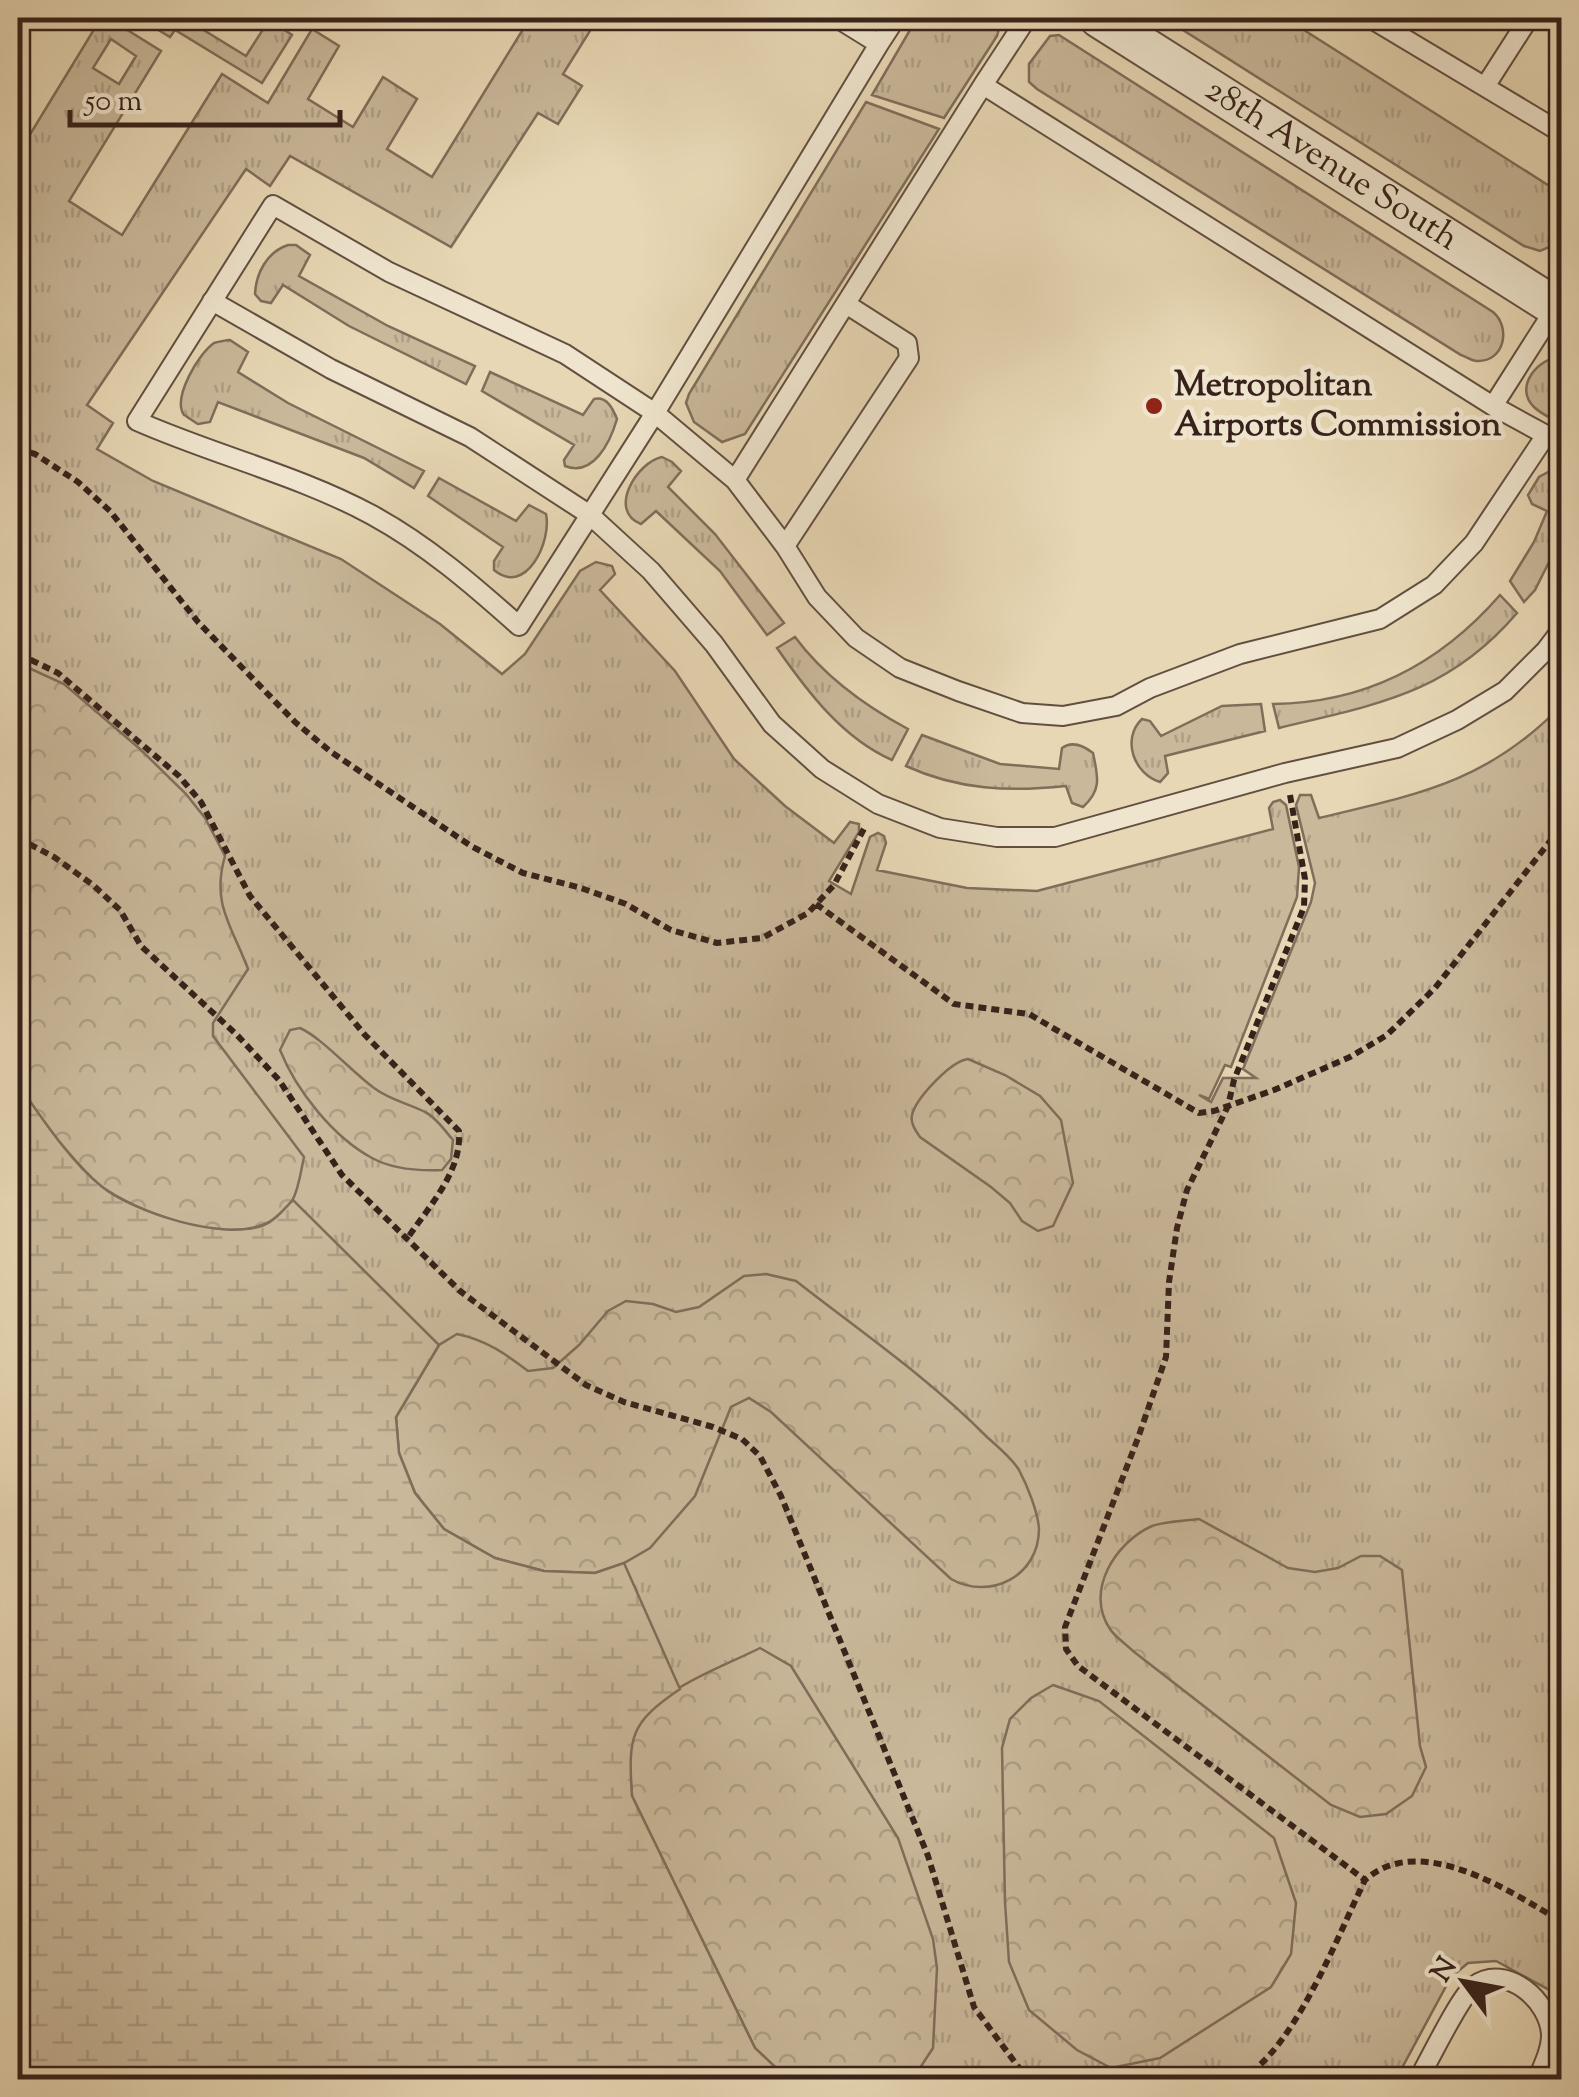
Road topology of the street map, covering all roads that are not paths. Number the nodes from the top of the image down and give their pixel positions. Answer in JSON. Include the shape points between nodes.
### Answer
{"nodes":[{"id":1,"x":837,"y":18,"type":"edge"},
{"id":2,"x":896,"y":18,"type":"edge"},
{"id":3,"x":1027,"y":18,"type":"edge"},
{"id":4,"x":1099,"y":18,"type":"edge"},
{"id":5,"x":1370,"y":18,"type":"edge"},
{"id":6,"x":1528,"y":18,"type":"edge"},
{"id":7,"x":1553,"y":18,"type":"edge"},
{"id":8,"x":1562,"y":23,"type":"edge"},
{"id":9,"x":880,"y":44,"type":"junction"},
{"id":10,"x":1486,"y":85,"type":"junction"},
{"id":11,"x":983,"y":86,"type":"junction"},
{"id":12,"x":1562,"y":133,"type":"edge"},
{"id":13,"x":212,"y":301,"type":"junction"},
{"id":14,"x":846,"y":304,"type":"junction"},
{"id":15,"x":1560,"y":306,"type":"edge"},
{"id":16,"x":1493,"y":406,"type":"junction"},
{"id":17,"x":655,"y":413,"type":"junction"},
{"id":18,"x":1554,"y":440,"type":"edge"},
{"id":19,"x":735,"y":480,"type":"junction"},
{"id":20,"x":590,"y":515,"type":"junction"},
{"id":21,"x":785,"y":546,"type":"junction"},
{"id":22,"x":1562,"y":629,"type":"edge"},
{"id":23,"x":1418,"y":2080,"type":"edge"},
{"id":24,"x":1537,"y":2080,"type":"edge"}],
"edges":[{"from":1,"to":9,"type":"lane"},
{"from":2,"to":9,"type":"lane"},
{"from":3,"to":11,"type":"lane"},
{"from":4,"to":15,"type":"street","name":"28th Avenue South"},
{"from":5,"to":10,"type":"lane"},
{"from":6,"to":10,"type":"lane"},
{"from":7,"to":8,"type":"lane"},
{"from":9,"to":17,"type":"lane"},
{"from":10,"to":12,"type":"lane"},
{"from":11,"to":14,"type":"lane"},
{"from":11,"to":16,"type":"lane"},
{"from":13,"to":17,"type":"lane","via":[[273,205],[388,272],[565,354]]},
{"from":13,"to":20,"type":"lane","via":[[470,437]]},
{"from":13,"to":20,"type":"lane","via":[[137,422],[373,516],[447,562],[519,626]]},
{"from":14,"to":19,"type":"lane"},
{"from":14,"to":21,"type":"lane","via":[[906,343],[909,358]]},
{"from":15,"to":16,"type":"lane"},
{"from":16,"to":18,"type":"lane"},
{"from":17,"to":19,"type":"lane"},
{"from":17,"to":20,"type":"lane"},
{"from":18,"to":21,"type":"lane","via":[[1434,585],[1380,618],[1240,654],[1116,706],[1064,716],[1022,713],[900,668],[856,638],[817,597]]},
{"from":19,"to":21,"type":"lane"},
{"from":20,"to":22,"type":"lane","via":[[652,571],[772,724],[822,768],[878,804],[940,828],[998,837],[1055,837],[1397,748],[1505,691]]},
{"from":23,"to":24,"type":"lane","via":[[1472,1987],[1494,1976],[1536,2000],[1551,2030]]}]}
